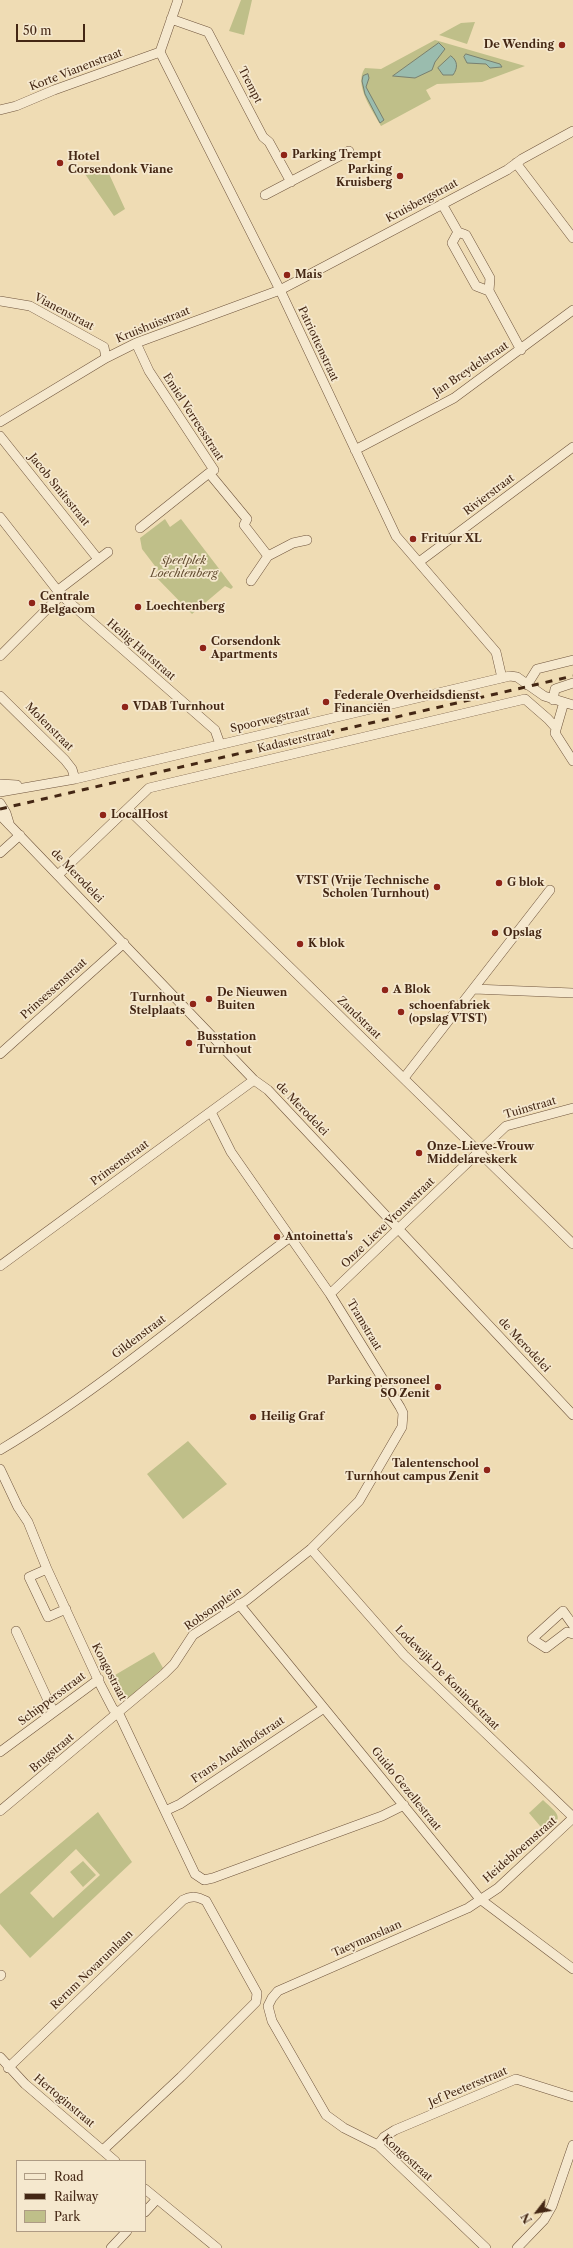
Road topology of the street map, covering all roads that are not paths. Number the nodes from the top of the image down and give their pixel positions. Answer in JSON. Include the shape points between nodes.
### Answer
{"nodes":[{"id":1,"x":178,"y":0,"type":"edge"},
{"id":2,"x":171,"y":19,"type":"junction"},
{"id":3,"x":160,"y":52,"type":"junction"},
{"id":4,"x":0,"y":110,"type":"edge"},
{"id":5,"x":573,"y":131,"type":"edge"},
{"id":6,"x":349,"y":151,"type":"dead end"},
{"id":7,"x":516,"y":163,"type":"junction"},
{"id":8,"x":291,"y":182,"type":"junction"},
{"id":9,"x":265,"y":195,"type":"dead end"},
{"id":10,"x":442,"y":204,"type":"junction"},
{"id":11,"x":458,"y":232,"type":"junction"},
{"id":12,"x":573,"y":238,"type":"edge"},
{"id":13,"x":280,"y":290,"type":"junction"},
{"id":14,"x":489,"y":291,"type":"junction"},
{"id":15,"x":0,"y":301,"type":"edge"},
{"id":16,"x":573,"y":310,"type":"edge"},
{"id":17,"x":136,"y":343,"type":"junction"},
{"id":18,"x":521,"y":350,"type":"junction"},
{"id":19,"x":106,"y":358,"type":"junction"},
{"id":20,"x":0,"y":422,"type":"edge"},
{"id":21,"x":0,"y":436,"type":"edge"},
{"id":22,"x":573,"y":447,"type":"edge"},
{"id":23,"x":355,"y":450,"type":"junction"},
{"id":24,"x":209,"y":473,"type":"junction"},
{"id":25,"x":0,"y":517,"type":"edge"},
{"id":26,"x":140,"y":528,"type":"dead end"},
{"id":27,"x":307,"y":540,"type":"dead end"},
{"id":28,"x":108,"y":552,"type":"dead end"},
{"id":29,"x":268,"y":556,"type":"junction"},
{"id":30,"x":98,"y":559,"type":"junction"},
{"id":31,"x":419,"y":562,"type":"junction"},
{"id":32,"x":251,"y":581,"type":"dead end"},
{"id":33,"x":59,"y":593,"type":"junction"},
{"id":34,"x":0,"y":656,"type":"edge"},
{"id":35,"x":573,"y":660,"type":"edge"},
{"id":36,"x":502,"y":678,"type":"junction"},
{"id":37,"x":573,"y":683,"type":"edge"},
{"id":38,"x":527,"y":685,"type":"junction"},
{"id":39,"x":0,"y":696,"type":"edge"},
{"id":40,"x":553,"y":700,"type":"junction"},
{"id":41,"x":564,"y":702,"type":"junction"},
{"id":42,"x":573,"y":705,"type":"edge"},
{"id":43,"x":556,"y":728,"type":"junction"},
{"id":44,"x":220,"y":744,"type":"junction"},
{"id":45,"x":573,"y":762,"type":"edge"},
{"id":46,"x":75,"y":779,"type":"junction"},
{"id":47,"x":0,"y":784,"type":"edge"},
{"id":48,"x":32,"y":787,"type":"junction"},
{"id":49,"x":0,"y":792,"type":"edge"},
{"id":50,"x":0,"y":803,"type":"edge"},
{"id":51,"x":128,"y":809,"type":"junction"},
{"id":52,"x":0,"y":815,"type":"edge"},
{"id":53,"x":9,"y":824,"type":"junction"},
{"id":54,"x":20,"y":835,"type":"junction"},
{"id":55,"x":0,"y":853,"type":"edge"},
{"id":56,"x":59,"y":874,"type":"junction"},
{"id":57,"x":550,"y":890,"type":"dead end"},
{"id":58,"x":124,"y":943,"type":"junction"},
{"id":59,"x":474,"y":989,"type":"junction"},
{"id":60,"x":573,"y":993,"type":"edge"},
{"id":61,"x":0,"y":1054,"type":"edge"},
{"id":62,"x":404,"y":1078,"type":"junction"},
{"id":63,"x":254,"y":1080,"type":"junction"},
{"id":64,"x":573,"y":1108,"type":"edge"},
{"id":65,"x":211,"y":1112,"type":"junction"},
{"id":66,"x":479,"y":1152,"type":"junction"},
{"id":67,"x":398,"y":1230,"type":"junction"},
{"id":68,"x":289,"y":1238,"type":"junction"},
{"id":69,"x":573,"y":1244,"type":"edge"},
{"id":70,"x":0,"y":1266,"type":"edge"},
{"id":71,"x":330,"y":1294,"type":"junction"},
{"id":72,"x":573,"y":1415,"type":"edge"},
{"id":73,"x":0,"y":1450,"type":"edge"},
{"id":74,"x":0,"y":1469,"type":"edge"},
{"id":75,"x":311,"y":1549,"type":"junction"},
{"id":76,"x":47,"y":1569,"type":"junction"},
{"id":77,"x":239,"y":1604,"type":"junction"},
{"id":78,"x":66,"y":1609,"type":"junction"},
{"id":79,"x":573,"y":1625,"type":"edge"},
{"id":80,"x":16,"y":1632,"type":"dead end"},
{"id":81,"x":573,"y":1634,"type":"edge"},
{"id":82,"x":98,"y":1679,"type":"junction"},
{"id":83,"x":324,"y":1708,"type":"junction"},
{"id":84,"x":53,"y":1711,"type":"junction"},
{"id":85,"x":118,"y":1712,"type":"junction"},
{"id":86,"x":0,"y":1752,"type":"edge"},
{"id":87,"x":404,"y":1805,"type":"junction"},
{"id":88,"x":0,"y":1811,"type":"edge"},
{"id":89,"x":165,"y":1811,"type":"junction"},
{"id":90,"x":573,"y":1818,"type":"edge"},
{"id":91,"x":480,"y":1899,"type":"junction"},
{"id":92,"x":573,"y":1970,"type":"edge"},
{"id":93,"x":268,"y":2006,"type":"joint"},
{"id":94,"x":0,"y":2057,"type":"edge"},
{"id":95,"x":8,"y":2068,"type":"junction"},
{"id":96,"x":573,"y":2097,"type":"edge"},
{"id":97,"x":378,"y":2145,"type":"junction"},
{"id":98,"x":573,"y":2145,"type":"edge"},
{"id":99,"x":103,"y":2150,"type":"junction"},
{"id":100,"x":114,"y":2160,"type":"edge"},
{"id":101,"x":146,"y":2190,"type":"edge"},
{"id":102,"x":157,"y":2199,"type":"junction"},
{"id":103,"x":146,"y":2211,"type":"edge"},
{"id":104,"x":126,"y":2232,"type":"edge"},
{"id":105,"x":111,"y":2248,"type":"edge"},
{"id":106,"x":217,"y":2248,"type":"edge"},
{"id":107,"x":486,"y":2248,"type":"edge"},
{"id":108,"x":517,"y":2248,"type":"edge"}],
"edges":[{"from":1,"to":2,"type":"street"},
{"from":2,"to":3,"type":"street"},
{"from":2,"to":8,"type":"street","name":"Trempt","via":[[208,32],[263,137],[269,142]]},
{"from":3,"to":4,"type":"street","name":"Korte Vianenstraat"},
{"from":3,"to":13,"type":"street","name":"Patriottenstraat"},
{"from":5,"to":7,"type":"street","name":"Kruisbergstraat"},
{"from":6,"to":8,"type":"street"},
{"from":7,"to":10,"type":"street","name":"Kruisbergstraat"},
{"from":7,"to":12,"type":"street"},
{"from":8,"to":9,"type":"street"},
{"from":10,"to":11,"type":"street"},
{"from":10,"to":13,"type":"street","name":"Kruisbergstraat"},
{"from":11,"to":14,"type":"street","via":[[466,235],[490,278]]},
{"from":11,"to":14,"type":"street","via":[[452,243],[476,286]]},
{"from":13,"to":17,"type":"street","name":"Kruishuisstraat"},
{"from":13,"to":23,"type":"street","name":"Patriottenstraat"},
{"from":14,"to":18,"type":"street"},
{"from":15,"to":19,"type":"street","name":"Vianenstraat","via":[[30,306],[104,347]]},
{"from":16,"to":18,"type":"street","name":"Jan Breydelstraat"},
{"from":17,"to":19,"type":"street","name":"Kruishuisstraat"},
{"from":17,"to":24,"type":"street","name":"Emiel Verreesstraat","via":[[149,371],[214,470]]},
{"from":18,"to":23,"type":"street","name":"Jan Breydelstraat","via":[[454,398]]},
{"from":19,"to":20,"type":"street","name":"Kruishuisstraat"},
{"from":21,"to":30,"type":"street","name":"Jacob Smitsstraat"},
{"from":22,"to":31,"type":"street","name":"Rivierstraat"},
{"from":23,"to":31,"type":"street","name":"Patriottenstraat","via":[[396,536]]},
{"from":24,"to":26,"type":"street"},
{"from":24,"to":29,"type":"street","name":"Emiel Verreesstraat","via":[[247,519],[244,525]]},
{"from":25,"to":33,"type":"street","name":"Heilig Hartstraat"},
{"from":27,"to":29,"type":"street"},
{"from":28,"to":30,"type":"street"},
{"from":29,"to":32,"type":"street"},
{"from":30,"to":33,"type":"street"},
{"from":31,"to":36,"type":"street","name":"Patriottenstraat","via":[[496,652]]},
{"from":33,"to":34,"type":"street"},
{"from":33,"to":44,"type":"street","name":"Heilig Hartstraat","via":[[215,730]]},
{"from":35,"to":38,"type":"street","via":[[537,669]]},
{"from":36,"to":38,"type":"street","name":"Spoorwegstraat","via":[[516,677]]},
{"from":36,"to":44,"type":"street","name":"Spoorwegstraat"},
{"from":37,"to":40,"type":"street","via":[[555,689]]},
{"from":38,"to":40,"type":"street","name":"Spoorwegstraat"},
{"from":39,"to":46,"type":"street","name":"Molenstraat","via":[[69,764]]},
{"from":40,"to":41,"type":"street","name":"Spoorwegstraat"},
{"from":41,"to":42,"type":"street","name":"Spoorwegstraat"},
{"from":41,"to":43,"type":"street"},
{"from":43,"to":45,"type":"street","via":[[555,733]]},
{"from":43,"to":51,"type":"street","name":"Kadasterstraat","via":[[525,699],[149,788]]},
{"from":44,"to":46,"type":"street","name":"Spoorwegstraat"},
{"from":46,"to":48,"type":"street","name":"Spoorwegstraat"},
{"from":47,"to":48,"type":"street","name":"Spoorwegstraat"},
{"from":48,"to":49,"type":"street","name":"Spoorwegstraat"},
{"from":50,"to":53,"type":"street","name":"de Merodelei"},
{"from":51,"to":56,"type":"street","name":"Kadasterstraat"},
{"from":51,"to":62,"type":"street","name":"Zandstraat"},
{"from":52,"to":53,"type":"street","name":"de Merodelei"},
{"from":53,"to":54,"type":"street","name":"de Merodelei"},
{"from":54,"to":55,"type":"street"},
{"from":54,"to":56,"type":"street","name":"de Merodelei"},
{"from":56,"to":58,"type":"street","name":"de Merodelei"},
{"from":57,"to":59,"type":"street"},
{"from":58,"to":61,"type":"street","name":"Prinsessenstraat"},
{"from":58,"to":63,"type":"street","name":"de Merodelei"},
{"from":59,"to":60,"type":"street"},
{"from":59,"to":62,"type":"street"},
{"from":62,"to":66,"type":"street","name":"Zandstraat"},
{"from":63,"to":65,"type":"street","name":"Prinsenstraat"},
{"from":63,"to":67,"type":"street","name":"de Merodelei","via":[[273,1096],[377,1204]]},
{"from":64,"to":66,"type":"street","name":"Tuinstraat","via":[[506,1126]]},
{"from":65,"to":68,"type":"street","name":"Tramstraat","via":[[231,1152]]},
{"from":65,"to":70,"type":"street","name":"Prinsenstraat"},
{"from":66,"to":67,"type":"street","name":"Onze Lieve Vrouwstraat"},
{"from":66,"to":69,"type":"street","name":"Zandstraat"},
{"from":67,"to":71,"type":"street","name":"Onze Lieve Vrouwstraat"},
{"from":67,"to":72,"type":"street","name":"de Merodelei"},
{"from":68,"to":71,"type":"street","name":"Tramstraat"},
{"from":68,"to":73,"type":"street","name":"Gildenstraat","via":[[108,1376],[27,1434]]},
{"from":71,"to":75,"type":"street","name":"Tramstraat","via":[[400,1407],[403,1420],[402,1427],[359,1501]]},
{"from":74,"to":76,"type":"street","name":"Kongostraat","via":[[28,1522]]},
{"from":75,"to":77,"type":"street","name":"Robsonplein"},
{"from":75,"to":90,"type":"street","name":"Lodewijk De Koninckstraat","via":[[404,1655]]},
{"from":76,"to":78,"type":"street","name":"Kongostraat"},
{"from":76,"to":78,"type":"street","via":[[29,1578],[48,1617]]},
{"from":77,"to":83,"type":"street","name":"Guido Gezellestraat"},
{"from":77,"to":85,"type":"street","name":"Robsonplein","via":[[194,1635],[174,1664]]},
{"from":78,"to":82,"type":"street","name":"Kongostraat"},
{"from":79,"to":81,"type":"street","via":[[563,1611],[532,1639],[546,1648],[567,1632]]},
{"from":80,"to":84,"type":"street"},
{"from":82,"to":84,"type":"street","name":"Schippersstraat"},
{"from":82,"to":85,"type":"street","name":"Kongostraat","via":[[113,1709]]},
{"from":83,"to":87,"type":"street","name":"Guido Gezellestraat"},
{"from":83,"to":89,"type":"street","name":"Frans Andelhofstraat","via":[[180,1804]]},
{"from":84,"to":86,"type":"street","name":"Schippersstraat"},
{"from":85,"to":88,"type":"street","name":"Brugstraat"},
{"from":85,"to":89,"type":"street","name":"Kongostraat"},
{"from":87,"to":89,"type":"street","name":"Kongostraat","via":[[382,1816],[204,1880],[195,1874]]},
{"from":87,"to":91,"type":"street","name":"Guido Gezellestraat"},
{"from":90,"to":91,"type":"street","name":"Heidebloemstraat","via":[[498,1888]]},
{"from":91,"to":92,"type":"street","name":"Guido Gezellestraat"},
{"from":91,"to":93,"type":"street","name":"Taeymanslaan","via":[[468,1908],[278,1991]]},
{"from":93,"to":97,"type":"street","name":"Kongostraat","via":[[272,2021],[326,2115],[344,2128]]},
{"from":94,"to":95,"type":"street","name":"Hertoginstraat"},
{"from":95,"to":99,"type":"street","name":"Hertoginstraat"},
{"from":95,"to":99,"type":"street","name":"Rerum Novarumlaan","via":[[183,1900],[197,1897],[206,1901],[257,1993],[256,2002]]},
{"from":96,"to":97,"type":"street","name":"Jef Peetersstraat","via":[[516,2079],[395,2130],[384,2137]]},
{"from":97,"to":107,"type":"street","name":"Kongostraat"},
{"from":98,"to":108,"type":"street","via":[[552,2206],[544,2220]]},
{"from":99,"to":100,"type":"street","name":"Hertoginstraat"},
{"from":101,"to":102,"type":"street"},
{"from":102,"to":103,"type":"street"},
{"from":102,"to":106,"type":"street"},
{"from":104,"to":105,"type":"street"}]}
